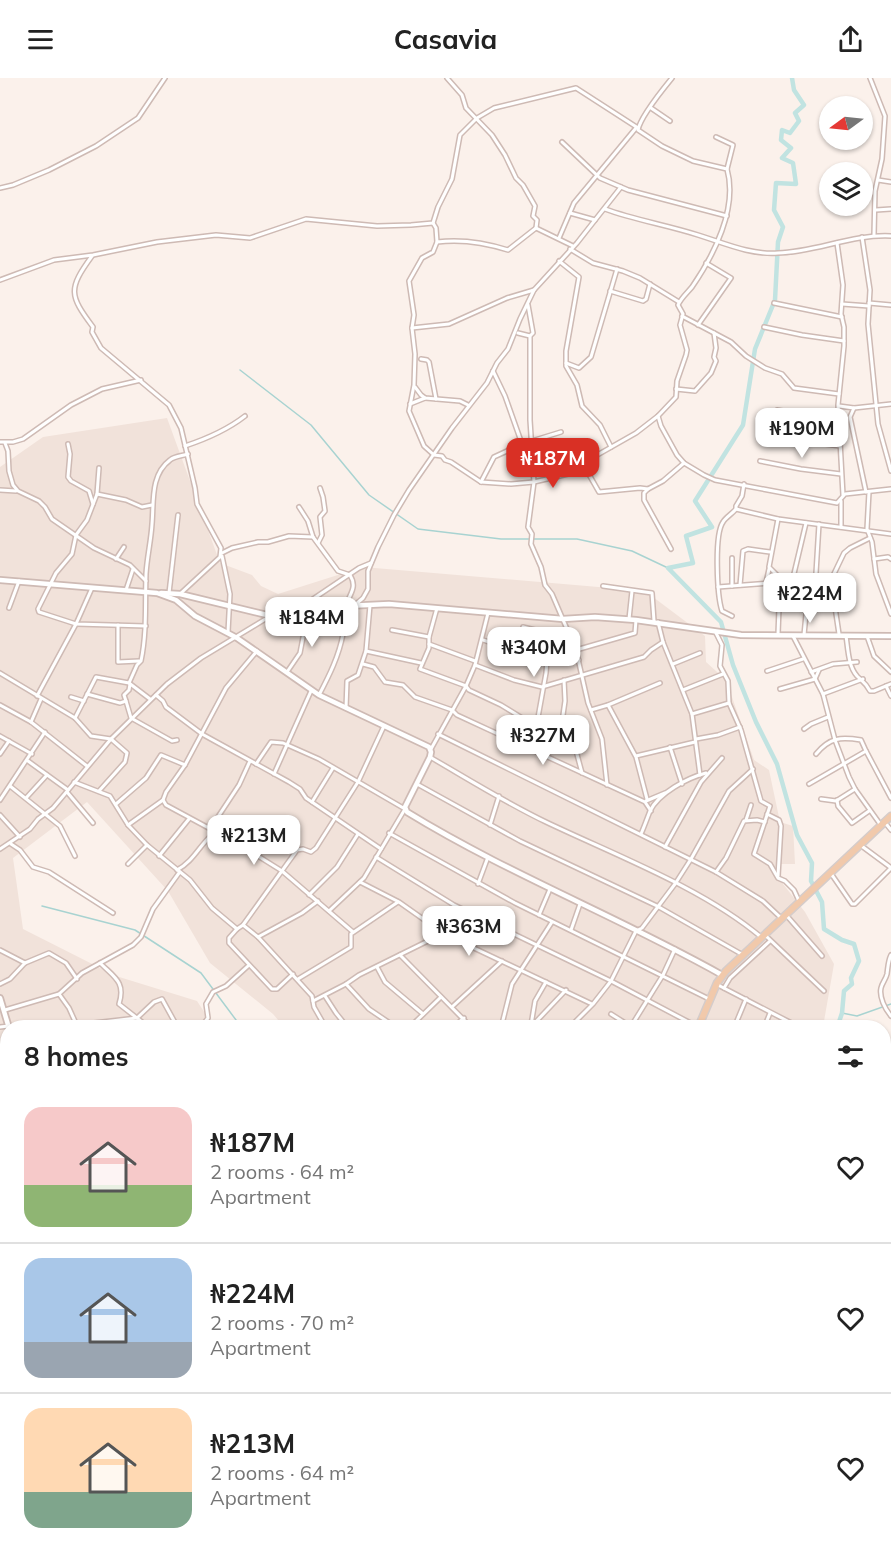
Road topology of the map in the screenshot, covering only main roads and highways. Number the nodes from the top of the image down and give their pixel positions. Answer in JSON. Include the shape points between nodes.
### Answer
{"nodes":[{"id":1,"x":891,"y":816,"type":"edge"},
{"id":2,"x":888,"y":825,"type":"edge"},
{"id":3,"x":784,"y":917,"type":"junction"},
{"id":4,"x":765,"y":938,"type":"junction"},
{"id":5,"x":702,"y":1020,"type":"edge"},
{"id":6,"x":703,"y":1020,"type":"edge"}],
"edges":[{"from":1,"to":2,"type":"main road"},
{"from":2,"to":3,"type":"main road"},
{"from":2,"to":3,"type":"main road"},
{"from":3,"to":4,"type":"main road"},
{"from":4,"to":5,"type":"main road","via":[[722,975]]},
{"from":4,"to":6,"type":"main road","via":[[728,972]]}]}
